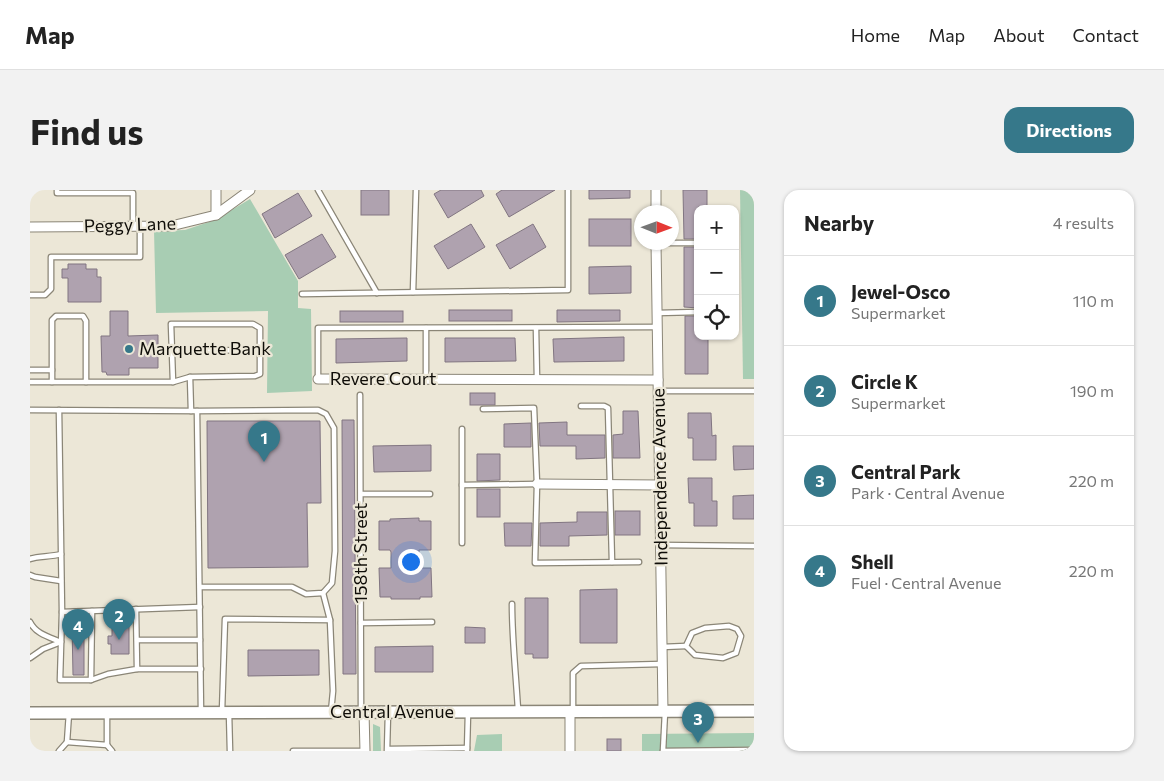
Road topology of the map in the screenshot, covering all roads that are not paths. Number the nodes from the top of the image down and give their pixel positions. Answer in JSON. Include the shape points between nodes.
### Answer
{"nodes":[{"id":1,"x":57,"y":190,"type":"edge"},
{"id":2,"x":216,"y":190,"type":"edge"},
{"id":3,"x":250,"y":190,"type":"edge"},
{"id":4,"x":318,"y":190,"type":"edge"},
{"id":5,"x":416,"y":190,"type":"edge"},
{"id":6,"x":568,"y":190,"type":"edge"},
{"id":7,"x":656,"y":190,"type":"edge"},
{"id":8,"x":656,"y":205,"type":"edge"},
{"id":9,"x":216,"y":215,"type":"junction"},
{"id":10,"x":137,"y":226,"type":"junction"},
{"id":11,"x":30,"y":227,"type":"edge"},
{"id":12,"x":679,"y":243,"type":"edge"},
{"id":13,"x":694,"y":243,"type":"edge"},
{"id":14,"x":656,"y":250,"type":"edge"},
{"id":15,"x":413,"y":292,"type":"junction"},
{"id":16,"x":377,"y":293,"type":"junction"},
{"id":17,"x":302,"y":294,"type":"dead end"},
{"id":18,"x":30,"y":296,"type":"edge"},
{"id":19,"x":657,"y":312,"type":"junction"},
{"id":20,"x":694,"y":312,"type":"edge"},
{"id":21,"x":657,"y":327,"type":"junction"},
{"id":22,"x":426,"y":328,"type":"junction"},
{"id":23,"x":536,"y":328,"type":"junction"},
{"id":24,"x":260,"y":350,"type":"junction"},
{"id":25,"x":172,"y":351,"type":"junction"},
{"id":26,"x":30,"y":370,"type":"edge"},
{"id":27,"x":52,"y":370,"type":"junction"},
{"id":28,"x":190,"y":377,"type":"junction"},
{"id":29,"x":318,"y":379,"type":"joint"},
{"id":30,"x":426,"y":379,"type":"junction"},
{"id":31,"x":537,"y":380,"type":"junction"},
{"id":32,"x":658,"y":380,"type":"junction"},
{"id":33,"x":30,"y":382,"type":"edge"},
{"id":34,"x":52,"y":382,"type":"junction"},
{"id":35,"x":86,"y":382,"type":"junction"},
{"id":36,"x":172,"y":382,"type":"junction"},
{"id":37,"x":658,"y":391,"type":"junction"},
{"id":38,"x":754,"y":391,"type":"edge"},
{"id":39,"x":360,"y":395,"type":"dead end"},
{"id":40,"x":581,"y":406,"type":"dead end"},
{"id":41,"x":483,"y":409,"type":"dead end"},
{"id":42,"x":30,"y":410,"type":"edge"},
{"id":43,"x":59,"y":410,"type":"junction"},
{"id":44,"x":191,"y":411,"type":"junction"},
{"id":45,"x":197,"y":411,"type":"junction"},
{"id":46,"x":462,"y":429,"type":"dead end"},
{"id":47,"x":537,"y":484,"type":"junction"},
{"id":48,"x":609,"y":484,"type":"junction"},
{"id":49,"x":660,"y":484,"type":"junction"},
{"id":50,"x":462,"y":485,"type":"junction"},
{"id":51,"x":361,"y":494,"type":"junction"},
{"id":52,"x":430,"y":494,"type":"dead end"},
{"id":53,"x":462,"y":543,"type":"dead end"},
{"id":54,"x":660,"y":545,"type":"junction"},
{"id":55,"x":754,"y":546,"type":"edge"},
{"id":56,"x":61,"y":554,"type":"junction"},
{"id":57,"x":30,"y":559,"type":"edge"},
{"id":58,"x":612,"y":562,"type":"junction"},
{"id":59,"x":639,"y":562,"type":"dead end"},
{"id":60,"x":30,"y":575,"type":"edge"},
{"id":61,"x":61,"y":581,"type":"junction"},
{"id":62,"x":200,"y":587,"type":"junction"},
{"id":63,"x":322,"y":593,"type":"junction"},
{"id":64,"x":512,"y":604,"type":"dead end"},
{"id":65,"x":200,"y":607,"type":"junction"},
{"id":66,"x":136,"y":609,"type":"junction"},
{"id":67,"x":92,"y":611,"type":"junction"},
{"id":68,"x":62,"y":612,"type":"junction"},
{"id":69,"x":330,"y":620,"type":"junction"},
{"id":70,"x":30,"y":622,"type":"edge"},
{"id":71,"x":432,"y":622,"type":"dead end"},
{"id":72,"x":361,"y":623,"type":"junction"},
{"id":73,"x":137,"y":640,"type":"junction"},
{"id":74,"x":200,"y":640,"type":"junction"},
{"id":75,"x":61,"y":642,"type":"junction"},
{"id":76,"x":686,"y":646,"type":"junction"},
{"id":77,"x":662,"y":647,"type":"junction"},
{"id":78,"x":30,"y":658,"type":"edge"},
{"id":79,"x":662,"y":664,"type":"junction"},
{"id":80,"x":137,"y":669,"type":"junction"},
{"id":81,"x":200,"y":669,"type":"junction"},
{"id":82,"x":91,"y":680,"type":"junction"},
{"id":83,"x":572,"y":711,"type":"junction"},
{"id":84,"x":664,"y":711,"type":"junction"},
{"id":85,"x":754,"y":711,"type":"edge"},
{"id":86,"x":332,"y":712,"type":"junction"},
{"id":87,"x":363,"y":712,"type":"junction"},
{"id":88,"x":388,"y":712,"type":"junction"},
{"id":89,"x":468,"y":712,"type":"junction"},
{"id":90,"x":518,"y":712,"type":"junction"},
{"id":91,"x":30,"y":713,"type":"edge"},
{"id":92,"x":69,"y":713,"type":"junction"},
{"id":93,"x":107,"y":713,"type":"junction"},
{"id":94,"x":201,"y":713,"type":"junction"},
{"id":95,"x":226,"y":713,"type":"junction"},
{"id":96,"x":67,"y":742,"type":"junction"},
{"id":97,"x":75,"y":743,"type":"junction"},
{"id":98,"x":107,"y":745,"type":"junction"},
{"id":99,"x":467,"y":749,"type":"edge"},
{"id":100,"x":387,"y":750,"type":"edge"},
{"id":101,"x":754,"y":750,"type":"edge"},
{"id":102,"x":59,"y":751,"type":"edge"},
{"id":103,"x":75,"y":751,"type":"edge"},
{"id":104,"x":112,"y":751,"type":"edge"},
{"id":105,"x":230,"y":751,"type":"edge"},
{"id":106,"x":293,"y":751,"type":"edge"},
{"id":107,"x":364,"y":751,"type":"edge"},
{"id":108,"x":570,"y":751,"type":"edge"},
{"id":109,"x":663,"y":751,"type":"edge"}],
"edges":[{"from":1,"to":10,"type":"lane","via":[[57,193],[133,192]]},
{"from":2,"to":9,"type":"street"},
{"from":3,"to":9,"type":"street","name":"Peggy Lane"},
{"from":4,"to":16,"type":"lane"},
{"from":5,"to":15,"type":"lane"},
{"from":6,"to":15,"type":"lane","via":[[568,290]]},
{"from":7,"to":8,"type":"street"},
{"from":9,"to":10,"type":"street","name":"Peggy Lane","via":[[171,226]]},
{"from":10,"to":11,"type":"street","name":"Peggy Lane"},
{"from":10,"to":18,"type":"lane","via":[[140,257],[52,257],[51,289],[45,295]]},
{"from":12,"to":13,"type":"lane"},
{"from":14,"to":19,"type":"street","name":"Independence Avenue"},
{"from":15,"to":16,"type":"lane"},
{"from":16,"to":17,"type":"lane"},
{"from":19,"to":20,"type":"lane"},
{"from":19,"to":21,"type":"street","name":"Independence Avenue"},
{"from":21,"to":23,"type":"lane","name":"Revere Court"},
{"from":21,"to":32,"type":"street","name":"Independence Avenue"},
{"from":22,"to":23,"type":"lane","name":"Revere Court"},
{"from":22,"to":29,"type":"lane","name":"Revere Court","via":[[318,328]]},
{"from":22,"to":30,"type":"lane"},
{"from":23,"to":31,"type":"lane"},
{"from":24,"to":25,"type":"lane"},
{"from":24,"to":25,"type":"lane","via":[[260,328],[253,324],[172,324]]},
{"from":24,"to":28,"type":"lane","via":[[260,374],[255,376]]},
{"from":25,"to":36,"type":"lane"},
{"from":26,"to":27,"type":"lane"},
{"from":27,"to":34,"type":"lane"},
{"from":27,"to":35,"type":"lane","via":[[52,320],[56,316],[83,316],[86,321]]},
{"from":28,"to":36,"type":"lane"},
{"from":28,"to":44,"type":"lane"},
{"from":29,"to":30,"type":"street","name":"Revere Court"},
{"from":30,"to":31,"type":"street","name":"Revere Court"},
{"from":31,"to":32,"type":"street","name":"Revere Court"},
{"from":32,"to":37,"type":"street","name":"Independence Avenue"},
{"from":33,"to":34,"type":"lane"},
{"from":34,"to":35,"type":"lane"},
{"from":35,"to":36,"type":"lane"},
{"from":37,"to":38,"type":"lane"},
{"from":37,"to":49,"type":"street","name":"Independence Avenue"},
{"from":39,"to":51,"type":"lane","name":"158th Street"},
{"from":40,"to":48,"type":"lane","via":[[608,408]]},
{"from":41,"to":47,"type":"lane","via":[[534,408]]},
{"from":42,"to":43,"type":"lane"},
{"from":43,"to":44,"type":"lane"},
{"from":43,"to":56,"type":"lane"},
{"from":44,"to":45,"type":"lane"},
{"from":45,"to":62,"type":"lane"},
{"from":45,"to":63,"type":"lane","via":[[318,410],[326,414],[334,428],[335,551],[332,582]]},
{"from":46,"to":50,"type":"lane"},
{"from":47,"to":48,"type":"street"},
{"from":47,"to":50,"type":"lane"},
{"from":47,"to":58,"type":"lane","via":[[536,563]]},
{"from":48,"to":49,"type":"street"},
{"from":48,"to":58,"type":"lane"},
{"from":49,"to":54,"type":"street","name":"Independence Avenue"},
{"from":50,"to":53,"type":"lane"},
{"from":51,"to":52,"type":"lane"},
{"from":51,"to":72,"type":"lane","name":"158th Street"},
{"from":54,"to":55,"type":"lane"},
{"from":54,"to":77,"type":"street","name":"Independence Avenue"},
{"from":56,"to":57,"type":"lane"},
{"from":56,"to":61,"type":"lane"},
{"from":58,"to":59,"type":"lane"},
{"from":60,"to":61,"type":"lane"},
{"from":61,"to":68,"type":"lane"},
{"from":62,"to":63,"type":"lane","via":[[292,587],[306,594]]},
{"from":62,"to":65,"type":"lane"},
{"from":63,"to":69,"type":"lane"},
{"from":64,"to":90,"type":"lane"},
{"from":65,"to":66,"type":"lane"},
{"from":65,"to":74,"type":"lane"},
{"from":66,"to":67,"type":"lane"},
{"from":66,"to":73,"type":"lane"},
{"from":67,"to":68,"type":"lane"},
{"from":67,"to":82,"type":"lane"},
{"from":68,"to":75,"type":"lane"},
{"from":69,"to":86,"type":"lane"},
{"from":69,"to":95,"type":"lane","via":[[225,619]]},
{"from":70,"to":75,"type":"lane","via":[[33,629]]},
{"from":71,"to":72,"type":"lane"},
{"from":72,"to":87,"type":"lane","name":"158th Street"},
{"from":73,"to":74,"type":"lane"},
{"from":73,"to":80,"type":"lane"},
{"from":74,"to":81,"type":"lane"},
{"from":75,"to":78,"type":"lane"},
{"from":75,"to":82,"type":"lane","via":[[60,680]]},
{"from":76,"to":76,"type":"lane","via":[[694,655],[723,658],[736,653],[741,636],[737,629],[729,626],[705,628],[692,633]]},
{"from":76,"to":77,"type":"lane"},
{"from":77,"to":79,"type":"street","name":"Independence Avenue"},
{"from":79,"to":83,"type":"lane","via":[[581,666],[573,672]]},
{"from":79,"to":84,"type":"street","name":"Independence Avenue"},
{"from":80,"to":81,"type":"lane"},
{"from":80,"to":82,"type":"lane"},
{"from":81,"to":94,"type":"lane"},
{"from":83,"to":84,"type":"street","name":"Central Avenue"},
{"from":83,"to":90,"type":"street","name":"Central Avenue"},
{"from":83,"to":108,"type":"street"},
{"from":84,"to":85,"type":"street","name":"Central Avenue"},
{"from":84,"to":109,"type":"lane"},
{"from":86,"to":87,"type":"street","name":"Central Avenue"},
{"from":86,"to":95,"type":"street","name":"Central Avenue"},
{"from":87,"to":88,"type":"street","name":"Central Avenue"},
{"from":87,"to":107,"type":"street","name":"158th Street"},
{"from":88,"to":89,"type":"street","name":"Central Avenue"},
{"from":88,"to":100,"type":"lane"},
{"from":89,"to":90,"type":"street","name":"Central Avenue"},
{"from":89,"to":99,"type":"lane"},
{"from":91,"to":92,"type":"street","name":"Central Avenue"},
{"from":92,"to":93,"type":"street","name":"Central Avenue"},
{"from":92,"to":96,"type":"lane"},
{"from":93,"to":94,"type":"street","name":"Central Avenue"},
{"from":93,"to":98,"type":"lane"},
{"from":94,"to":95,"type":"street","name":"Central Avenue"},
{"from":95,"to":105,"type":"lane"},
{"from":96,"to":97,"type":"lane"},
{"from":96,"to":102,"type":"lane"},
{"from":97,"to":98,"type":"lane"},
{"from":97,"to":103,"type":"lane"},
{"from":98,"to":104,"type":"lane"},
{"from":99,"to":100,"type":"lane"},
{"from":101,"to":109,"type":"lane"},
{"from":106,"to":107,"type":"lane"}]}
